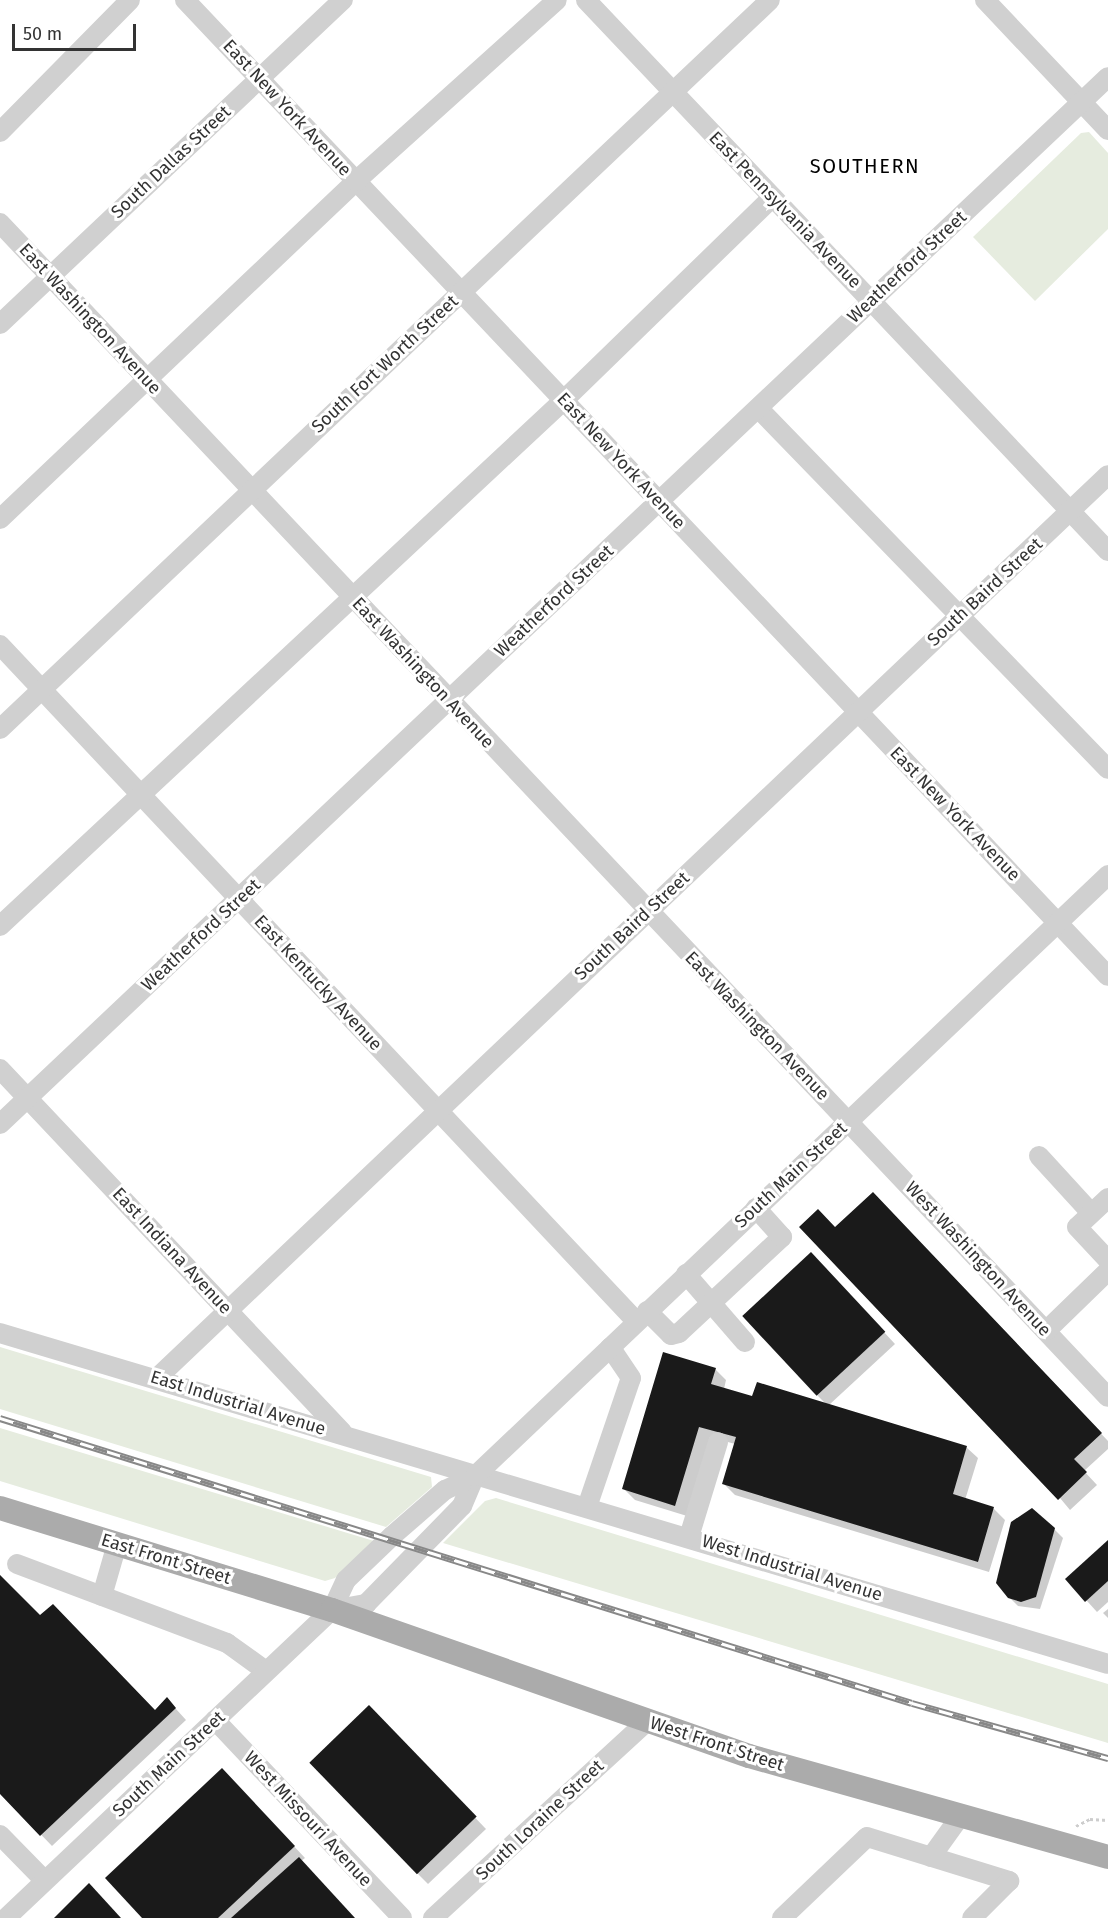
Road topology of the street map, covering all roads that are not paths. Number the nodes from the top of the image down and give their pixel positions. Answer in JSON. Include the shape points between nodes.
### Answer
{"nodes":[{"id":1,"x":130,"y":0,"type":"edge"},
{"id":2,"x":185,"y":0,"type":"edge"},
{"id":3,"x":343,"y":0,"type":"edge"},
{"id":4,"x":557,"y":0,"type":"edge"},
{"id":5,"x":586,"y":0,"type":"edge"},
{"id":6,"x":770,"y":0,"type":"edge"},
{"id":7,"x":985,"y":0,"type":"edge"},
{"id":8,"x":1108,"y":77,"type":"edge"},
{"id":9,"x":259,"y":78,"type":"junction"},
{"id":10,"x":673,"y":92,"type":"junction"},
{"id":11,"x":1082,"y":102,"type":"junction"},
{"id":12,"x":1108,"y":130,"type":"edge"},
{"id":13,"x":0,"y":132,"type":"edge"},
{"id":14,"x":356,"y":181,"type":"junction"},
{"id":15,"x":773,"y":197,"type":"junction"},
{"id":16,"x":0,"y":223,"type":"edge"},
{"id":17,"x":50,"y":276,"type":"junction"},
{"id":18,"x":462,"y":292,"type":"junction"},
{"id":19,"x":872,"y":301,"type":"junction"},
{"id":20,"x":0,"y":324,"type":"edge"},
{"id":21,"x":147,"y":379,"type":"junction"},
{"id":22,"x":564,"y":400,"type":"junction"},
{"id":23,"x":759,"y":408,"type":"junction"},
{"id":24,"x":1108,"y":476,"type":"edge"},
{"id":25,"x":252,"y":490,"type":"junction"},
{"id":26,"x":660,"y":502,"type":"junction"},
{"id":27,"x":1070,"y":511,"type":"junction"},
{"id":28,"x":0,"y":519,"type":"edge"},
{"id":29,"x":1108,"y":551,"type":"edge"},
{"id":30,"x":351,"y":596,"type":"junction"},
{"id":31,"x":958,"y":617,"type":"junction"},
{"id":32,"x":0,"y":645,"type":"edge"},
{"id":33,"x":41,"y":689,"type":"junction"},
{"id":34,"x":449,"y":701,"type":"junction"},
{"id":35,"x":858,"y":712,"type":"junction"},
{"id":36,"x":0,"y":729,"type":"edge"},
{"id":37,"x":1108,"y":769,"type":"edge"},
{"id":38,"x":142,"y":796,"type":"junction"},
{"id":39,"x":1108,"y":875,"type":"edge"},
{"id":40,"x":239,"y":900,"type":"junction"},
{"id":41,"x":647,"y":911,"type":"junction"},
{"id":42,"x":1058,"y":922,"type":"junction"},
{"id":43,"x":0,"y":926,"type":"edge"},
{"id":44,"x":1108,"y":976,"type":"edge"},
{"id":45,"x":0,"y":1069,"type":"edge"},
{"id":46,"x":27,"y":1098,"type":"junction"},
{"id":47,"x":438,"y":1109,"type":"junction"},
{"id":48,"x":847,"y":1121,"type":"junction"},
{"id":49,"x":0,"y":1125,"type":"edge"},
{"id":50,"x":1039,"y":1156,"type":"dead end"},
{"id":51,"x":1108,"y":1198,"type":"edge"},
{"id":52,"x":756,"y":1208,"type":"junction"},
{"id":53,"x":1091,"y":1213,"type":"junction"},
{"id":54,"x":1108,"y":1260,"type":"edge"},
{"id":55,"x":1108,"y":1271,"type":"edge"},
{"id":56,"x":686,"y":1274,"type":"junction"},
{"id":57,"x":712,"y":1303,"type":"junction"},
{"id":58,"x":227,"y":1309,"type":"junction"},
{"id":59,"x":642,"y":1316,"type":"junction"},
{"id":60,"x":1046,"y":1331,"type":"junction"},
{"id":61,"x":0,"y":1333,"type":"edge"},
{"id":62,"x":745,"y":1342,"type":"dead end"},
{"id":63,"x":610,"y":1347,"type":"junction"},
{"id":64,"x":157,"y":1378,"type":"junction"},
{"id":65,"x":1108,"y":1397,"type":"edge"},
{"id":66,"x":344,"y":1434,"type":"junction"},
{"id":67,"x":718,"y":1442,"type":"dead end"},
{"id":68,"x":475,"y":1476,"type":"junction"},
{"id":69,"x":587,"y":1507,"type":"junction"},
{"id":70,"x":0,"y":1508,"type":"edge"},
{"id":71,"x":689,"y":1537,"type":"junction"},
{"id":72,"x":117,"y":1544,"type":"junction"},
{"id":73,"x":17,"y":1564,"type":"dead end"},
{"id":74,"x":102,"y":1596,"type":"junction"},
{"id":75,"x":332,"y":1610,"type":"junction"},
{"id":76,"x":1108,"y":1664,"type":"edge"},
{"id":77,"x":266,"y":1671,"type":"junction"},
{"id":78,"x":215,"y":1720,"type":"junction"},
{"id":79,"x":647,"y":1721,"type":"junction"},
{"id":80,"x":959,"y":1818,"type":"junction"},
{"id":81,"x":0,"y":1835,"type":"edge"},
{"id":82,"x":931,"y":1857,"type":"junction"},
{"id":83,"x":1108,"y":1857,"type":"edge"},
{"id":84,"x":45,"y":1881,"type":"junction"},
{"id":85,"x":3,"y":1917,"type":"edge"},
{"id":86,"x":402,"y":1918,"type":"edge"},
{"id":87,"x":433,"y":1918,"type":"edge"},
{"id":88,"x":782,"y":1918,"type":"edge"},
{"id":89,"x":972,"y":1918,"type":"edge"}],
"edges":[{"from":1,"to":13,"type":"street"},
{"from":2,"to":9,"type":"street","name":"East New York Avenue"},
{"from":3,"to":9,"type":"street","name":"South Dallas Street"},
{"from":4,"to":14,"type":"street"},
{"from":5,"to":10,"type":"street","name":"East Pennsylvania Avenue"},
{"from":6,"to":10,"type":"street","name":"South Fort Worth Street"},
{"from":7,"to":11,"type":"street"},
{"from":8,"to":11,"type":"street","name":"Weatherford Street"},
{"from":9,"to":14,"type":"street","name":"East New York Avenue"},
{"from":9,"to":17,"type":"street","name":"South Dallas Street"},
{"from":10,"to":15,"type":"street","name":"East Pennsylvania Avenue"},
{"from":10,"to":18,"type":"street","name":"South Fort Worth Street"},
{"from":11,"to":12,"type":"street"},
{"from":11,"to":19,"type":"street","name":"Weatherford Street"},
{"from":14,"to":18,"type":"street","name":"East New York Avenue"},
{"from":14,"to":21,"type":"street"},
{"from":15,"to":19,"type":"street","name":"East Pennsylvania Avenue"},
{"from":15,"to":22,"type":"street"},
{"from":16,"to":17,"type":"street","name":"East Washington Avenue"},
{"from":17,"to":20,"type":"street","name":"South Dallas Street"},
{"from":17,"to":21,"type":"street","name":"East Washington Avenue"},
{"from":18,"to":22,"type":"street","name":"East New York Avenue"},
{"from":18,"to":25,"type":"street","name":"South Fort Worth Street"},
{"from":19,"to":23,"type":"street","name":"Weatherford Street"},
{"from":19,"to":27,"type":"street","name":"East Pennsylvania Avenue"},
{"from":21,"to":25,"type":"street","name":"East Washington Avenue"},
{"from":21,"to":28,"type":"street"},
{"from":22,"to":26,"type":"street","name":"East New York Avenue"},
{"from":22,"to":30,"type":"street"},
{"from":23,"to":26,"type":"street","name":"Weatherford Street"},
{"from":23,"to":31,"type":"street"},
{"from":24,"to":27,"type":"street","name":"South Baird Street"},
{"from":25,"to":30,"type":"street","name":"East Washington Avenue"},
{"from":25,"to":33,"type":"street","name":"South Fort Worth Street"},
{"from":26,"to":34,"type":"street","name":"Weatherford Street"},
{"from":26,"to":35,"type":"street","name":"East New York Avenue"},
{"from":27,"to":29,"type":"street","name":"East Pennsylvania Avenue"},
{"from":27,"to":31,"type":"street","name":"South Baird Street"},
{"from":30,"to":34,"type":"street","name":"East Washington Avenue"},
{"from":30,"to":38,"type":"street"},
{"from":31,"to":35,"type":"street","name":"South Baird Street"},
{"from":31,"to":37,"type":"street","via":[[1070,724]]},
{"from":32,"to":33,"type":"street","name":"East Kentucky Avenue"},
{"from":33,"to":36,"type":"street","name":"South Fort Worth Street"},
{"from":33,"to":38,"type":"street","name":"East Kentucky Avenue"},
{"from":34,"to":40,"type":"street","name":"Weatherford Street"},
{"from":34,"to":41,"type":"street","name":"East Washington Avenue"},
{"from":35,"to":41,"type":"street","name":"South Baird Street"},
{"from":35,"to":42,"type":"street","name":"East New York Avenue"},
{"from":38,"to":40,"type":"street","name":"East Kentucky Avenue"},
{"from":38,"to":43,"type":"street"},
{"from":39,"to":42,"type":"street","name":"South Main Street"},
{"from":40,"to":46,"type":"street","name":"Weatherford Street"},
{"from":40,"to":47,"type":"street","name":"East Kentucky Avenue"},
{"from":41,"to":47,"type":"street","name":"South Baird Street"},
{"from":41,"to":48,"type":"street","name":"East Washington Avenue"},
{"from":42,"to":44,"type":"street","name":"East New York Avenue"},
{"from":42,"to":48,"type":"street","name":"South Main Street"},
{"from":45,"to":46,"type":"street","name":"East Indiana Avenue"},
{"from":46,"to":49,"type":"street","name":"Weatherford Street"},
{"from":46,"to":58,"type":"street","name":"East Indiana Avenue"},
{"from":47,"to":58,"type":"street","name":"South Baird Street"},
{"from":47,"to":59,"type":"street","name":"East Kentucky Avenue"},
{"from":48,"to":52,"type":"street","name":"South Main Street"},
{"from":48,"to":60,"type":"street","name":"West Washington Avenue"},
{"from":50,"to":53,"type":"street"},
{"from":51,"to":53,"type":"street"},
{"from":52,"to":56,"type":"street","name":"South Main Street"},
{"from":52,"to":57,"type":"street","via":[[782,1238]]},
{"from":53,"to":54,"type":"street","via":[[1077,1227]]},
{"from":55,"to":60,"type":"street"},
{"from":56,"to":57,"type":"street"},
{"from":56,"to":59,"type":"street","name":"South Main Street"},
{"from":57,"to":59,"type":"street","name":"East Kentucky Avenue","via":[[671,1335]]},
{"from":57,"to":62,"type":"street"},
{"from":58,"to":64,"type":"street","name":"South Baird Street"},
{"from":58,"to":66,"type":"street","name":"East Indiana Avenue"},
{"from":59,"to":63,"type":"street","name":"South Main Street"},
{"from":60,"to":65,"type":"street","name":"West Washington Avenue"},
{"from":61,"to":64,"type":"street","name":"East Industrial Avenue"},
{"from":63,"to":68,"type":"street","name":"South Main Street"},
{"from":63,"to":69,"type":"street","via":[[631,1378]]},
{"from":64,"to":66,"type":"street","name":"East Industrial Avenue"},
{"from":66,"to":68,"type":"street","name":"East Industrial Avenue"},
{"from":67,"to":71,"type":"street"},
{"from":68,"to":69,"type":"street","name":"West Industrial Avenue"},
{"from":68,"to":75,"type":"street","name":"South Main Street","via":[[445,1490],[392,1536],[346,1580]]},
{"from":68,"to":75,"type":"street","name":"South Main Street","via":[[462,1506],[366,1604]]},
{"from":69,"to":71,"type":"street","name":"West Industrial Avenue"},
{"from":70,"to":72,"type":"main road","name":"East Front Street"},
{"from":71,"to":76,"type":"street","name":"West Industrial Avenue"},
{"from":72,"to":74,"type":"street"},
{"from":72,"to":75,"type":"main road","name":"East Front Street"},
{"from":73,"to":74,"type":"street"},
{"from":74,"to":77,"type":"street","via":[[227,1643]]},
{"from":75,"to":77,"type":"street","name":"South Main Street"},
{"from":75,"to":79,"type":"main road","name":"West Front Street"},
{"from":77,"to":78,"type":"street","name":"South Main Street"},
{"from":78,"to":84,"type":"street","name":"South Main Street"},
{"from":78,"to":86,"type":"street","name":"West Missouri Avenue"},
{"from":79,"to":80,"type":"main road","name":"West Front Street"},
{"from":79,"to":87,"type":"street","name":"South Loraine Street"},
{"from":80,"to":82,"type":"street"},
{"from":80,"to":83,"type":"main road","name":"West Front Street"},
{"from":81,"to":84,"type":"street"},
{"from":82,"to":88,"type":"street","via":[[867,1837]]},
{"from":82,"to":89,"type":"street","via":[[1009,1881]]},
{"from":84,"to":85,"type":"street","name":"South Main Street"}]}
